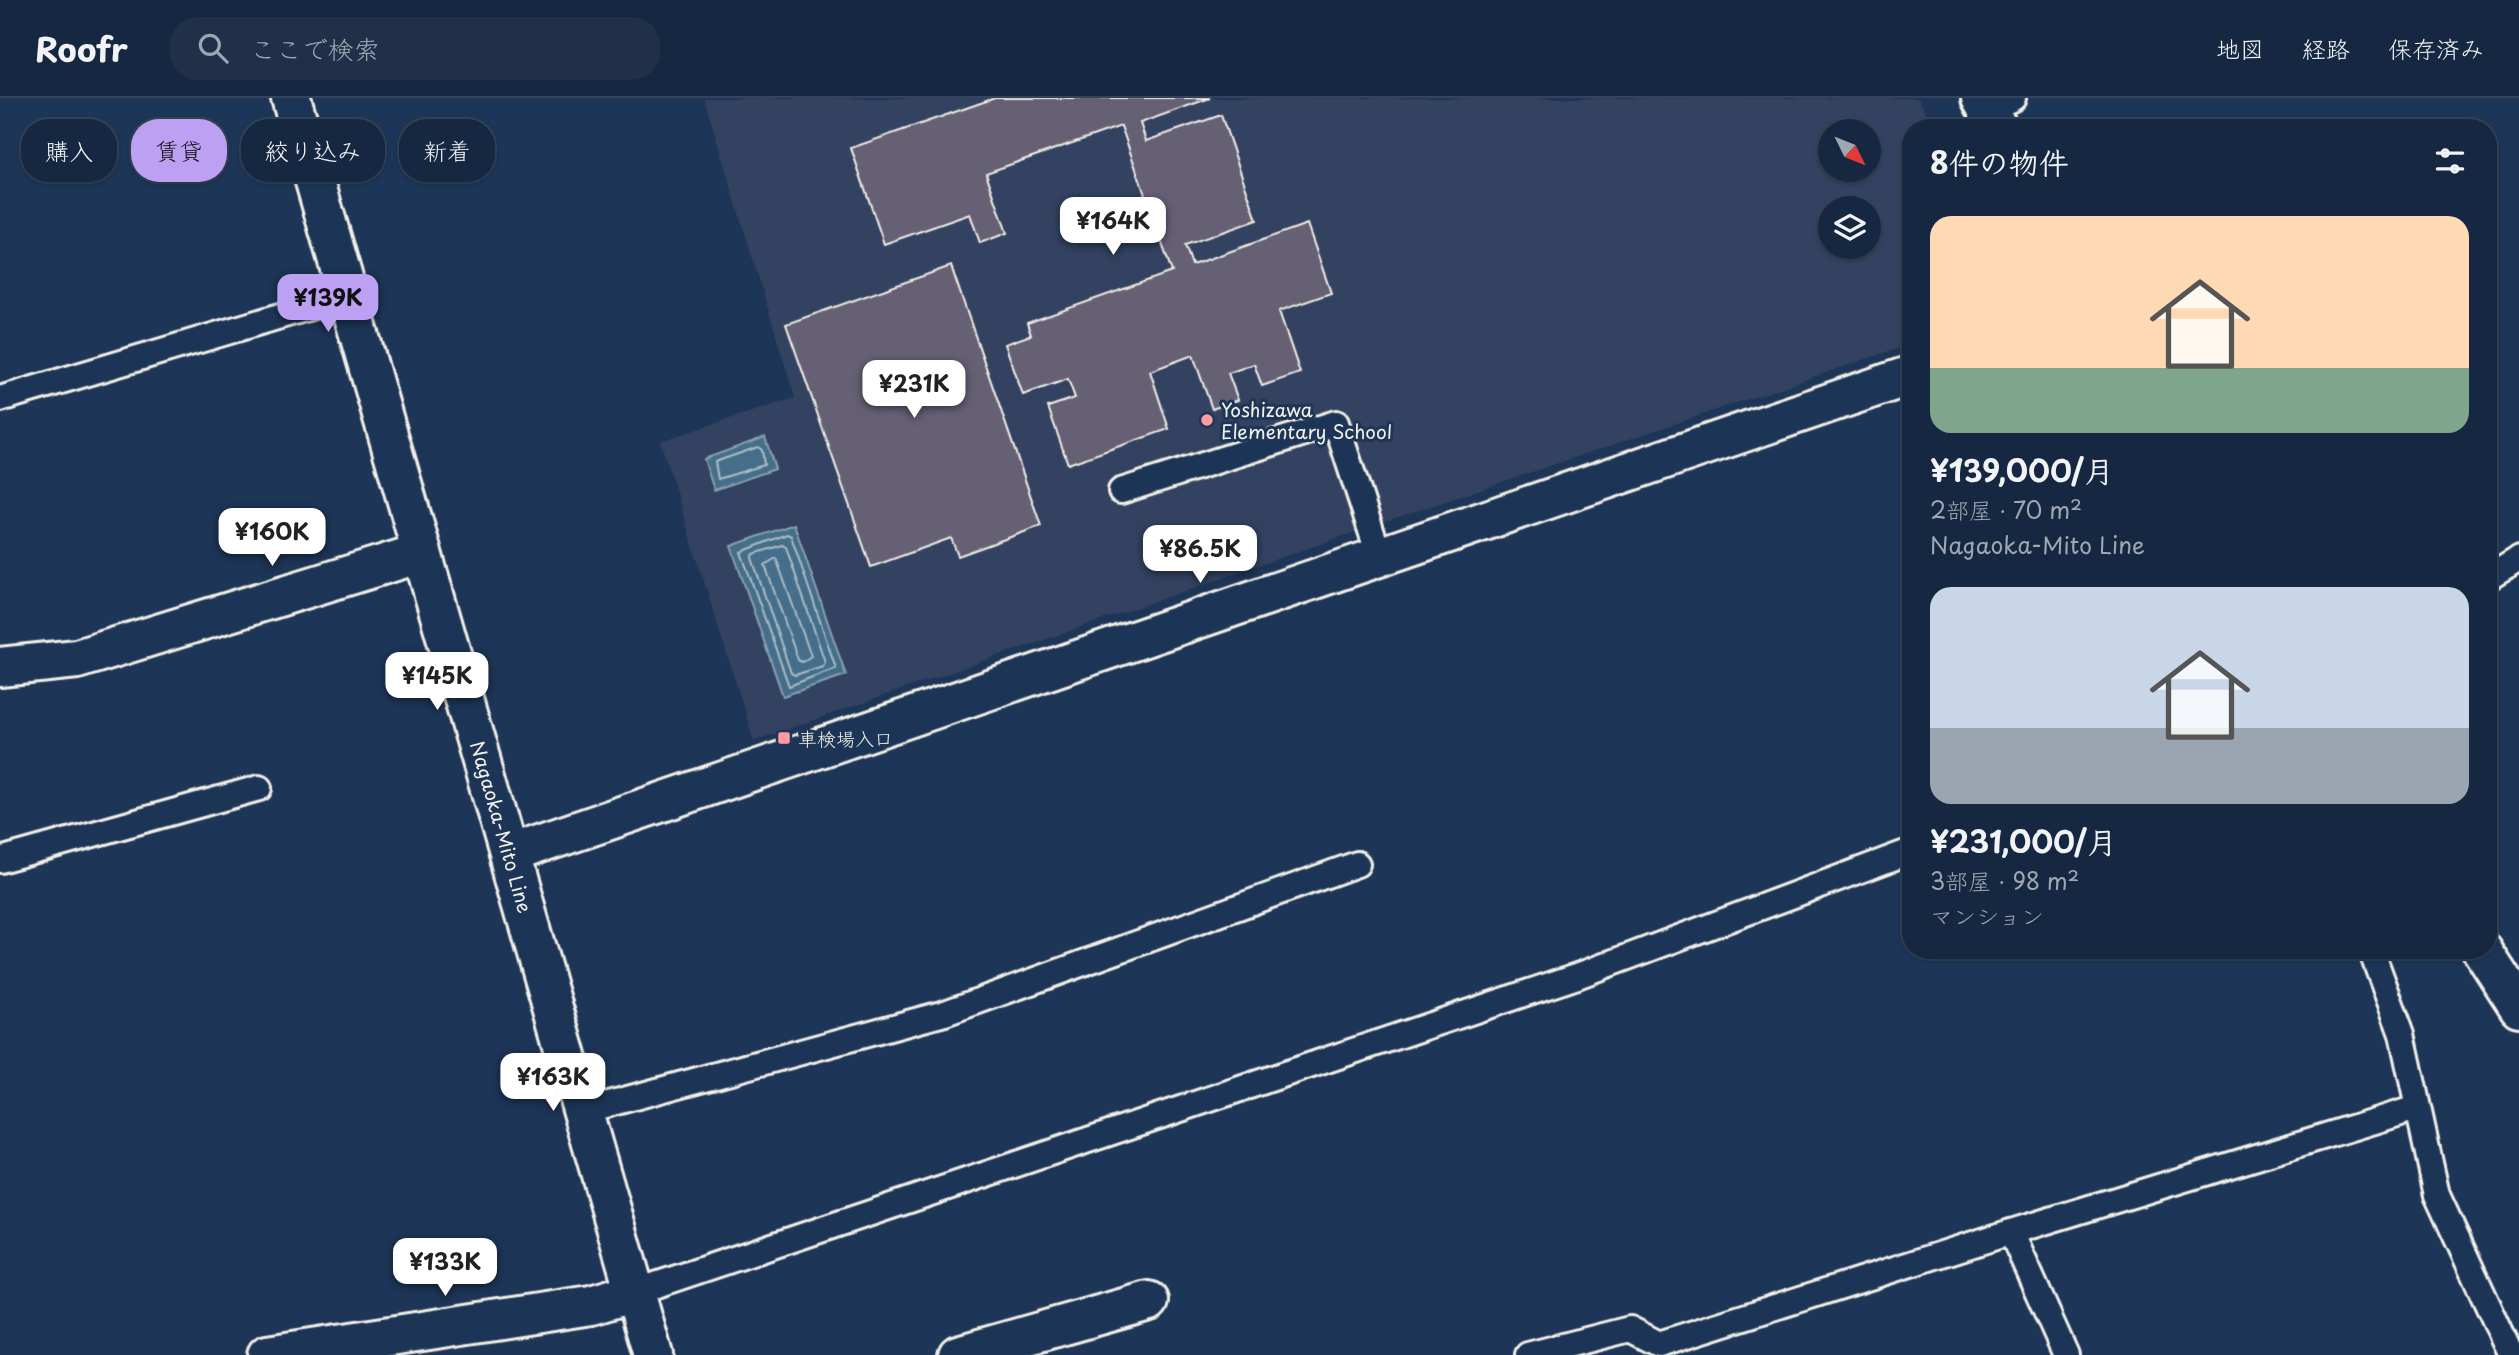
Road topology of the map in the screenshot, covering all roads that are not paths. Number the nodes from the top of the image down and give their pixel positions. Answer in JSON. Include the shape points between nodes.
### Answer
{"nodes":[{"id":1,"x":295,"y":99,"type":"edge"},
{"id":2,"x":348,"y":296,"type":"junction"},
{"id":3,"x":1902,"y":378,"type":"edge"},
{"id":4,"x":0,"y":399,"type":"edge"},
{"id":5,"x":1121,"y":491,"type":"dead end"},
{"id":6,"x":421,"y":553,"type":"junction"},
{"id":7,"x":1379,"y":555,"type":"junction"},
{"id":8,"x":2519,"y":559,"type":"edge"},
{"id":9,"x":2497,"y":572,"type":"edge"},
{"id":10,"x":0,"y":667,"type":"edge"},
{"id":11,"x":259,"y":788,"type":"dead end"},
{"id":12,"x":510,"y":854,"type":"junction"},
{"id":13,"x":1902,"y":854,"type":"edge"},
{"id":14,"x":0,"y":860,"type":"edge"},
{"id":15,"x":1357,"y":864,"type":"dead end"},
{"id":16,"x":2374,"y":959,"type":"edge"},
{"id":17,"x":2488,"y":959,"type":"edge"},
{"id":18,"x":2519,"y":1007,"type":"edge"},
{"id":19,"x":2417,"y":1108,"type":"junction"},
{"id":20,"x":583,"y":1111,"type":"junction"},
{"id":21,"x":2011,"y":1232,"type":"junction"},
{"id":22,"x":635,"y":1293,"type":"junction"},
{"id":23,"x":1149,"y":1301,"type":"dead end"},
{"id":24,"x":267,"y":1355,"type":"edge"},
{"id":25,"x":653,"y":1355,"type":"edge"},
{"id":26,"x":958,"y":1355,"type":"edge"},
{"id":27,"x":1528,"y":1355,"type":"edge"},
{"id":28,"x":2066,"y":1355,"type":"edge"},
{"id":29,"x":2511,"y":1355,"type":"edge"}],
"edges":[{"from":1,"to":2,"type":"street","name":"Nagaoka-Mito Line"},
{"from":2,"to":4,"type":"lane"},
{"from":2,"to":6,"type":"street","name":"Nagaoka-Mito Line"},
{"from":3,"to":7,"type":"street"},
{"from":5,"to":7,"type":"lane","via":[[1336,423]]},
{"from":6,"to":10,"type":"street","via":[[77,659]]},
{"from":6,"to":12,"type":"street","name":"Nagaoka-Mito Line"},
{"from":7,"to":12,"type":"street"},
{"from":8,"to":9,"type":"lane"},
{"from":11,"to":14,"type":"lane"},
{"from":12,"to":20,"type":"street","name":"Nagaoka-Mito Line"},
{"from":13,"to":22,"type":"lane","via":[[1577,976]]},
{"from":15,"to":20,"type":"lane","via":[[945,1013]]},
{"from":16,"to":19,"type":"lane","via":[[2402,1034]]},
{"from":17,"to":18,"type":"street"},
{"from":19,"to":21,"type":"lane"},
{"from":19,"to":29,"type":"lane","via":[[2437,1195]]},
{"from":20,"to":22,"type":"street","name":"Nagaoka-Mito Line"},
{"from":21,"to":27,"type":"lane","via":[[1659,1344],[1630,1329]]},
{"from":21,"to":28,"type":"lane"},
{"from":22,"to":24,"type":"street","via":[[591,1305]]},
{"from":22,"to":25,"type":"street","name":"Nagaoka-Mito Line"},
{"from":23,"to":26,"type":"street"}]}
